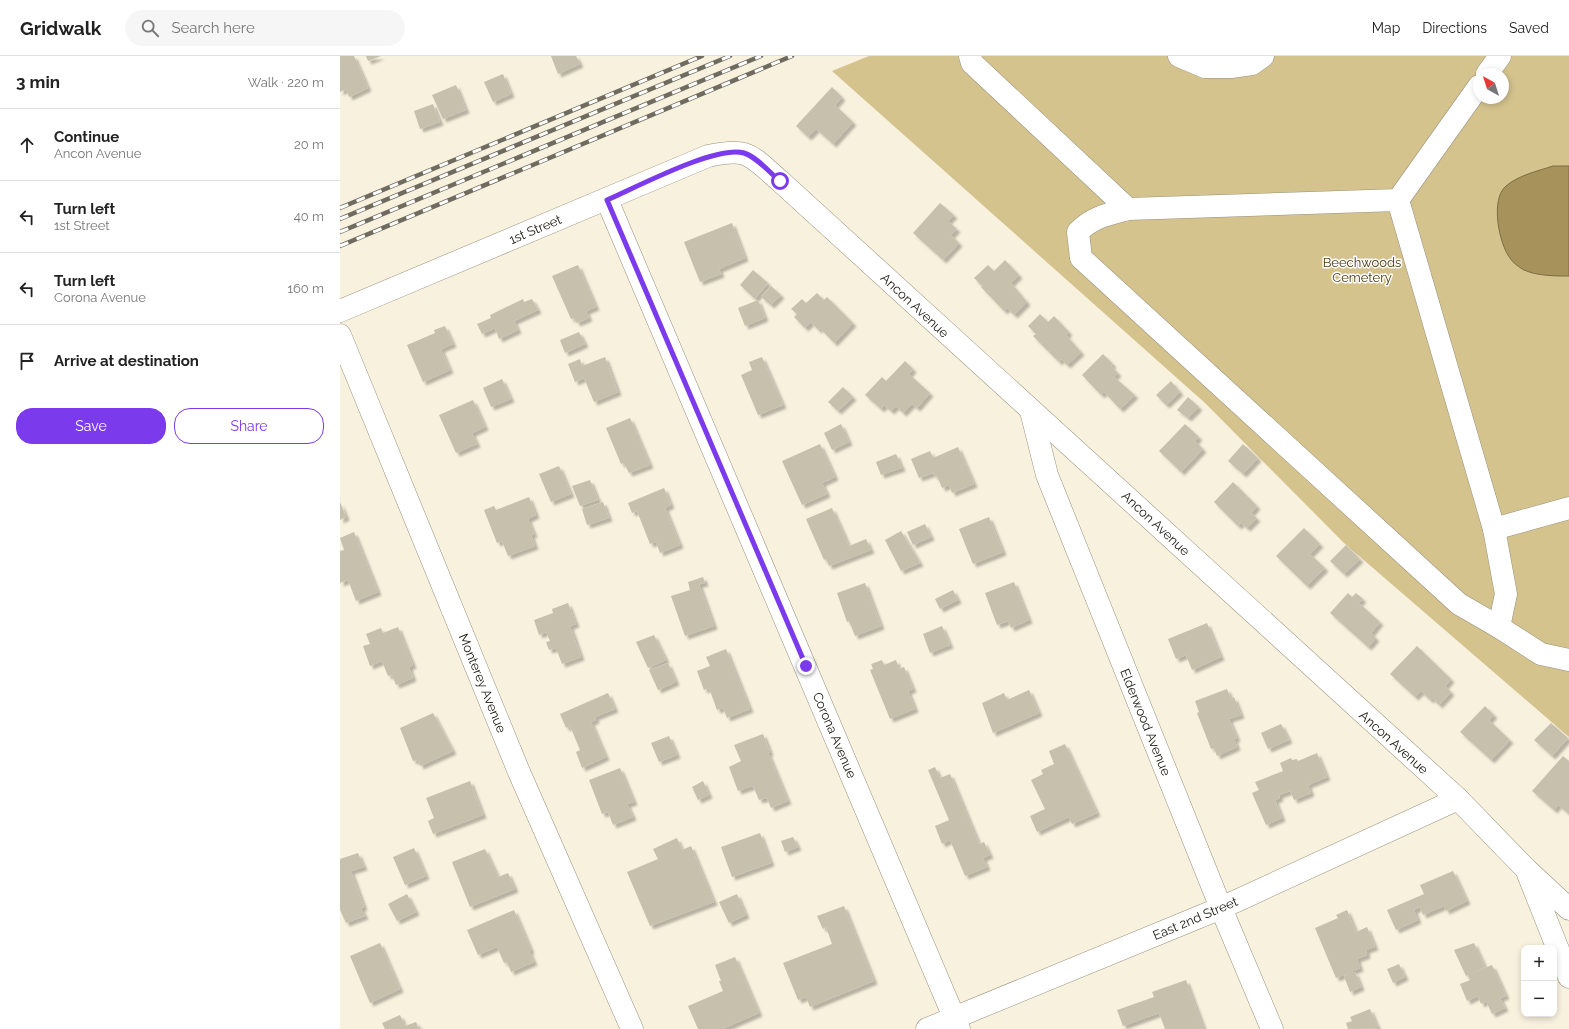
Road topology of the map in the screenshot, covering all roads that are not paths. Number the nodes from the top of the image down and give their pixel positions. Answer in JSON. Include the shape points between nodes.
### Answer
{"nodes":[{"id":1,"x":970,"y":56,"type":"edge"},
{"id":2,"x":1179,"y":56,"type":"edge"},
{"id":3,"x":1263,"y":56,"type":"edge"},
{"id":4,"x":1500,"y":56,"type":"edge"},
{"id":5,"x":1492,"y":68,"type":"edge"},
{"id":6,"x":1473,"y":94,"type":"edge"},
{"id":7,"x":731,"y":151,"type":"joint"},
{"id":8,"x":607,"y":200,"type":"junction"},
{"id":9,"x":1398,"y":200,"type":"junction"},
{"id":10,"x":1128,"y":209,"type":"junction"},
{"id":11,"x":340,"y":311,"type":"edge"},
{"id":12,"x":340,"y":335,"type":"edge"},
{"id":13,"x":1031,"y":411,"type":"junction"},
{"id":14,"x":1569,"y":508,"type":"edge"},
{"id":15,"x":1494,"y":529,"type":"junction"},
{"id":16,"x":1499,"y":627,"type":"junction"},
{"id":17,"x":1569,"y":660,"type":"edge"},
{"id":18,"x":1458,"y":799,"type":"junction"},
{"id":19,"x":1526,"y":869,"type":"junction"},
{"id":20,"x":1221,"y":908,"type":"junction"},
{"id":21,"x":1569,"y":909,"type":"edge"},
{"id":22,"x":1569,"y":977,"type":"edge"},
{"id":23,"x":957,"y":1023,"type":"edge"},
{"id":24,"x":632,"y":1029,"type":"edge"},
{"id":25,"x":927,"y":1029,"type":"edge"},
{"id":26,"x":1272,"y":1029,"type":"edge"}],
"edges":[{"from":1,"to":10,"type":"street","via":[[972,64]]},
{"from":2,"to":3,"type":"street","via":[[1205,67],[1232,68],[1252,64]]},
{"from":4,"to":5,"type":"street"},
{"from":6,"to":9,"type":"street"},
{"from":7,"to":8,"type":"street","name":"1st Street","via":[[708,156]]},
{"from":7,"to":13,"type":"street","name":"Ancon Avenue","via":[[746,154],[775,177]]},
{"from":8,"to":11,"type":"street","name":"1st Street"},
{"from":8,"to":23,"type":"street","name":"Corona Avenue"},
{"from":9,"to":10,"type":"street"},
{"from":9,"to":15,"type":"street"},
{"from":10,"to":16,"type":"street","via":[[1099,216],[1078,232],[1081,258],[1459,604]]},
{"from":12,"to":24,"type":"street","name":"Monterey Avenue","via":[[519,772]]},
{"from":13,"to":18,"type":"street","name":"Ancon Avenue"},
{"from":13,"to":20,"type":"street","name":"Elderwood Avenue","via":[[1047,475]]},
{"from":14,"to":15,"type":"street"},
{"from":15,"to":16,"type":"street","via":[[1506,594]]},
{"from":16,"to":17,"type":"street","via":[[1541,654]]},
{"from":18,"to":19,"type":"street","name":"Ancon Avenue"},
{"from":18,"to":20,"type":"street","name":"East 2nd Street"},
{"from":19,"to":21,"type":"street","name":"Ancon Avenue"},
{"from":19,"to":22,"type":"street"},
{"from":20,"to":23,"type":"street","name":"East 2nd Street"},
{"from":20,"to":26,"type":"street","name":"Elderwood Avenue"},
{"from":23,"to":25,"type":"street","name":"East 2nd Street"}]}
